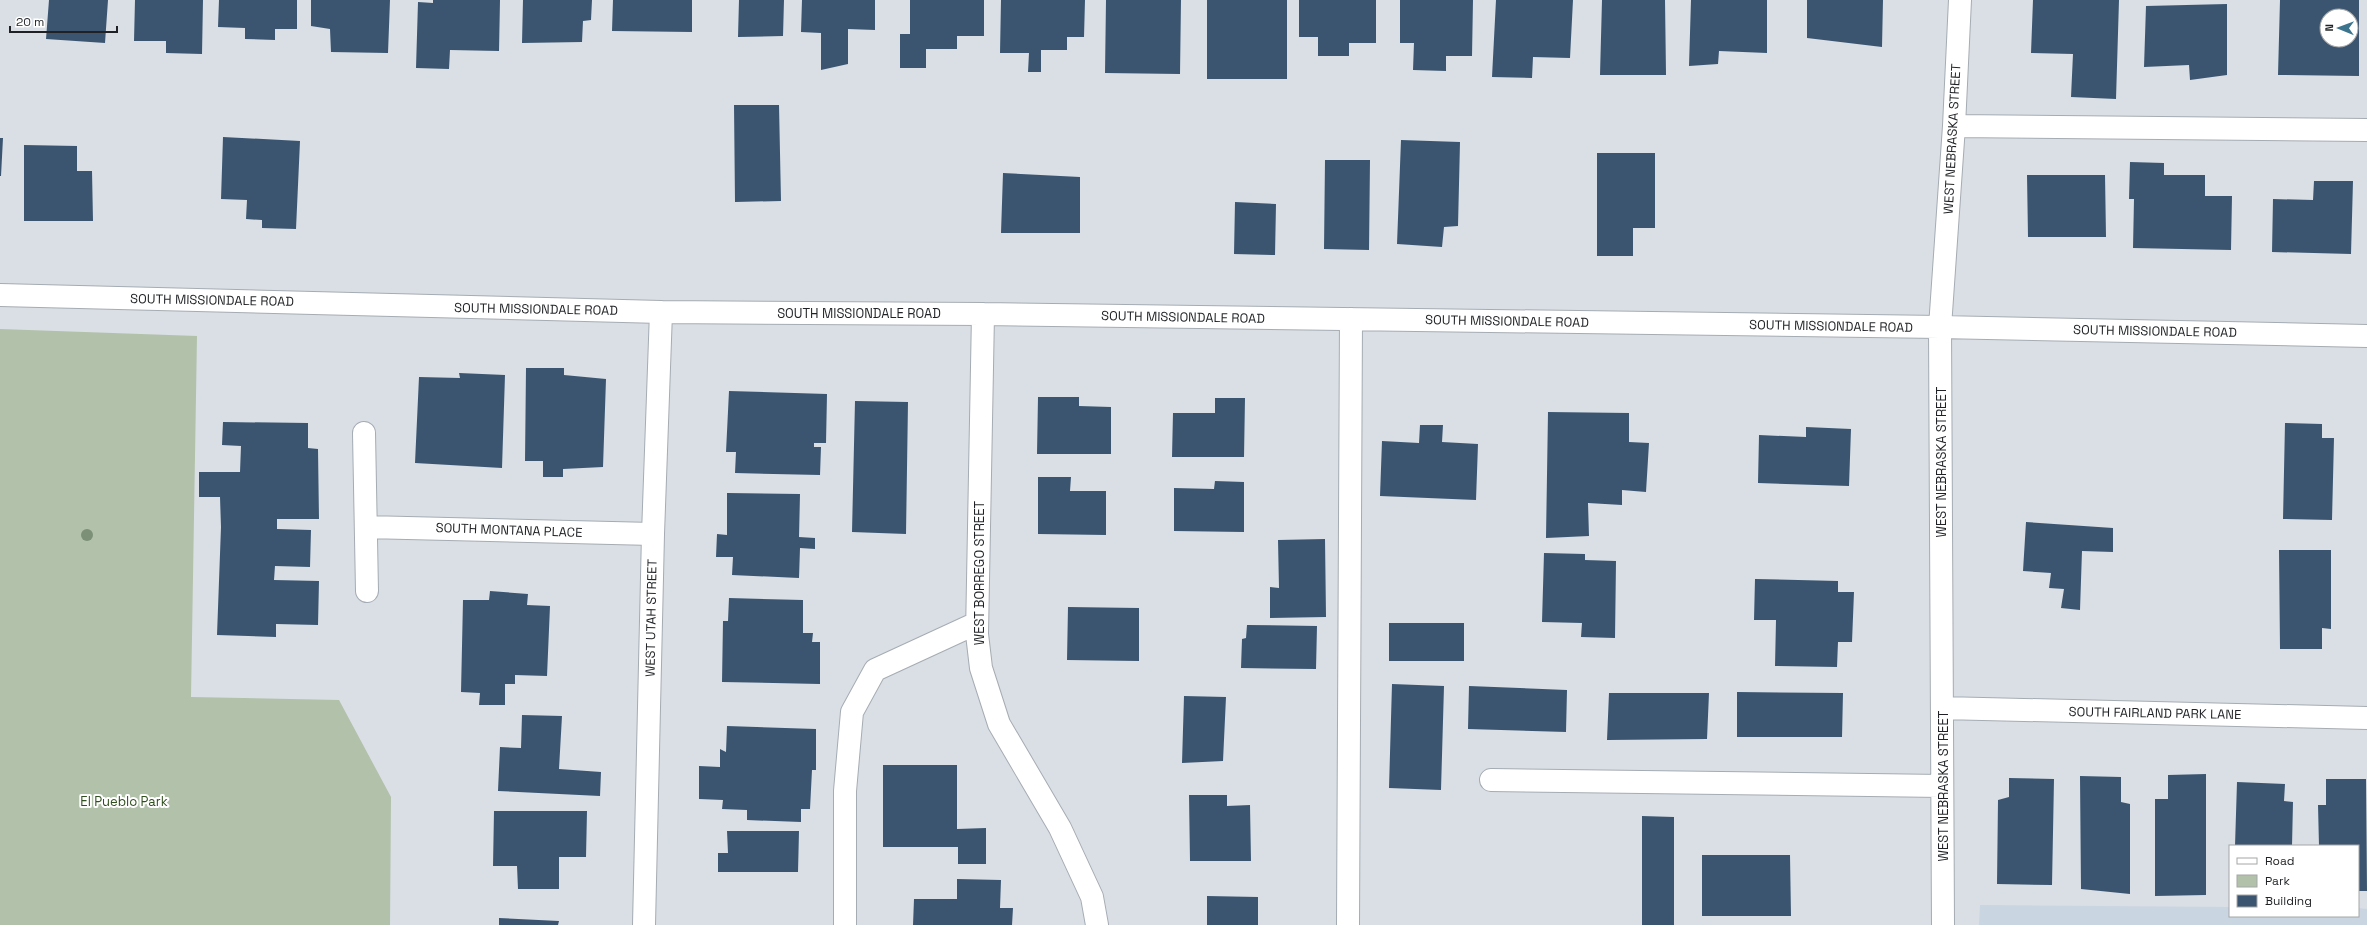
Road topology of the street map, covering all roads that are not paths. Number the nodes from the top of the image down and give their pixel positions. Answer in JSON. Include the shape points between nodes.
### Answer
{"nodes":[{"id":1,"x":1960,"y":0,"type":"edge"},
{"id":2,"x":1954,"y":126,"type":"junction"},
{"id":3,"x":2367,"y":130,"type":"edge"},
{"id":4,"x":0,"y":295,"type":"edge"},
{"id":5,"x":661,"y":312,"type":"junction"},
{"id":6,"x":983,"y":314,"type":"junction"},
{"id":7,"x":1351,"y":319,"type":"junction"},
{"id":8,"x":1940,"y":327,"type":"junction"},
{"id":9,"x":2367,"y":336,"type":"edge"},
{"id":10,"x":364,"y":433,"type":"dead end"},
{"id":11,"x":366,"y":527,"type":"junction"},
{"id":12,"x":652,"y":534,"type":"junction"},
{"id":13,"x":367,"y":591,"type":"dead end"},
{"id":14,"x":977,"y":623,"type":"junction"},
{"id":15,"x":1942,"y":708,"type":"junction"},
{"id":16,"x":2367,"y":718,"type":"edge"},
{"id":17,"x":1491,"y":780,"type":"dead end"},
{"id":18,"x":1942,"y":786,"type":"junction"},
{"id":19,"x":644,"y":925,"type":"edge"},
{"id":20,"x":845,"y":925,"type":"edge"},
{"id":21,"x":1097,"y":925,"type":"edge"},
{"id":22,"x":1348,"y":925,"type":"edge"},
{"id":23,"x":1944,"y":925,"type":"edge"}],
"edges":[{"from":1,"to":2,"type":"street","name":"WEST NEBRASKA STREET"},
{"from":2,"to":3,"type":"street"},
{"from":2,"to":8,"type":"street","name":"WEST NEBRASKA STREET"},
{"from":4,"to":5,"type":"street","name":"SOUTH MISSIONDALE ROAD"},
{"from":5,"to":6,"type":"street","name":"SOUTH MISSIONDALE ROAD"},
{"from":5,"to":12,"type":"street","name":"WEST UTAH STREET"},
{"from":6,"to":7,"type":"street","name":"SOUTH MISSIONDALE ROAD"},
{"from":6,"to":14,"type":"street","name":"WEST BORREGO STREET"},
{"from":7,"to":8,"type":"street","name":"SOUTH MISSIONDALE ROAD"},
{"from":7,"to":22,"type":"street"},
{"from":8,"to":9,"type":"street","name":"SOUTH MISSIONDALE ROAD"},
{"from":8,"to":15,"type":"street","name":"WEST NEBRASKA STREET"},
{"from":10,"to":11,"type":"street"},
{"from":11,"to":12,"type":"street","name":"SOUTH MONTANA PLACE"},
{"from":11,"to":13,"type":"street"},
{"from":12,"to":19,"type":"street","name":"WEST UTAH STREET"},
{"from":14,"to":20,"type":"street","via":[[875,670],[852,712],[845,791]]},
{"from":14,"to":21,"type":"street","name":"WEST BORREGO STREET","via":[[981,668],[999,724],[1060,828],[1092,897]]},
{"from":15,"to":16,"type":"street","name":"SOUTH FAIRLAND PARK LANE"},
{"from":15,"to":18,"type":"street","name":"WEST NEBRASKA STREET"},
{"from":17,"to":18,"type":"street"},
{"from":18,"to":23,"type":"street","name":"WEST NEBRASKA STREET"}]}
